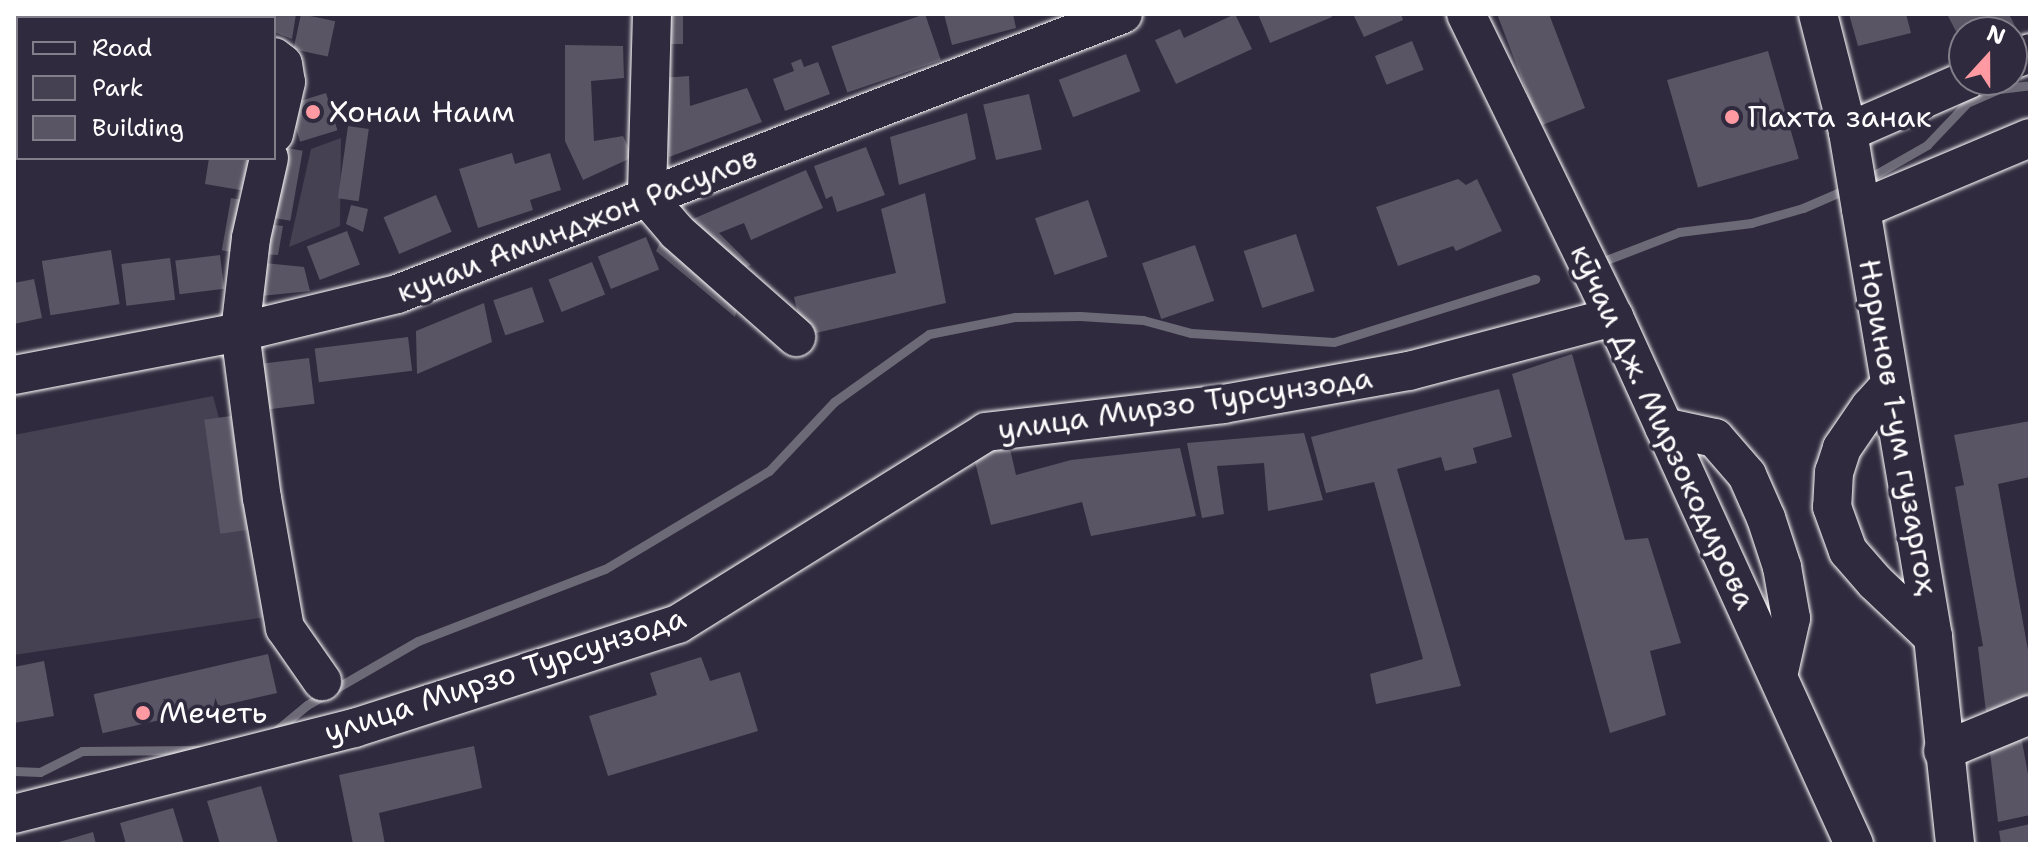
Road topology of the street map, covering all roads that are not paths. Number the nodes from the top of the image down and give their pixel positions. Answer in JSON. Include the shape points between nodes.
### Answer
{"nodes":[{"id":1,"x":652,"y":14,"type":"edge"},
{"id":2,"x":1123,"y":14,"type":"edge"},
{"id":3,"x":1466,"y":14,"type":"edge"},
{"id":4,"x":1818,"y":14,"type":"edge"},
{"id":5,"x":280,"y":70,"type":"edge"},
{"id":6,"x":1948,"y":91,"type":"edge"},
{"id":7,"x":276,"y":113,"type":"edge"},
{"id":8,"x":2030,"y":138,"type":"edge"},
{"id":9,"x":1850,"y":146,"type":"junction"},
{"id":10,"x":269,"y":160,"type":"edge"},
{"id":11,"x":647,"y":197,"type":"junction"},
{"id":12,"x":1860,"y":205,"type":"junction"},
{"id":13,"x":1614,"y":317,"type":"junction"},
{"id":14,"x":240,"y":332,"type":"junction"},
{"id":15,"x":796,"y":337,"type":"dead end"},
{"id":16,"x":14,"y":375,"type":"edge"},
{"id":17,"x":1890,"y":385,"type":"junction"},
{"id":18,"x":1664,"y":427,"type":"junction"},
{"id":19,"x":1933,"y":637,"type":"junction"},
{"id":20,"x":1778,"y":676,"type":"junction"},
{"id":21,"x":322,"y":681,"type":"dead end"},
{"id":22,"x":2030,"y":715,"type":"edge"},
{"id":23,"x":1943,"y":751,"type":"junction"},
{"id":24,"x":14,"y":814,"type":"edge"},
{"id":25,"x":1854,"y":844,"type":"edge"},
{"id":26,"x":1955,"y":844,"type":"edge"}],
"edges":[{"from":1,"to":11,"type":"street"},
{"from":2,"to":11,"type":"street","name":"кучаи Аминджон Расулов"},
{"from":3,"to":13,"type":"street","name":"кӯчаи Дж. Мирзокодирова"},
{"from":4,"to":9,"type":"street","name":"Норинов 1-ум гузаргоҳ"},
{"from":5,"to":7,"type":"street"},
{"from":6,"to":9,"type":"street"},
{"from":8,"to":12,"type":"street"},
{"from":9,"to":12,"type":"street","name":"Норинов 1-ум гузаргоҳ"},
{"from":10,"to":14,"type":"street","via":[[251,238]]},
{"from":11,"to":14,"type":"street","name":"кучаи Аминджон Расулов","via":[[397,294]]},
{"from":11,"to":15,"type":"street","via":[[677,232]]},
{"from":12,"to":17,"type":"street","name":"Норинов 1-ум гузаргоҳ"},
{"from":13,"to":18,"type":"street","name":"кӯчаи Дж. Мирзокодирова"},
{"from":13,"to":24,"type":"street","name":"улица Мирзо Турсунзода","via":[[1409,371],[1223,404],[986,432],[678,624],[354,728]]},
{"from":14,"to":16,"type":"street","name":"кучаи Аминджон Расулов"},
{"from":14,"to":21,"type":"street","via":[[285,628]]},
{"from":17,"to":19,"type":"street","name":"Норинов 1-ум гузаргоҳ"},
{"from":17,"to":19,"type":"street","via":[[1842,448],[1832,507],[1848,551]]},
{"from":18,"to":20,"type":"street","name":"кӯчаи Дж. Мирзокодирова"},
{"from":18,"to":20,"type":"street","via":[[1715,438],[1747,475],[1782,567],[1791,618]]},
{"from":19,"to":23,"type":"street","name":"Норинов 1-ум гузаргоҳ"},
{"from":20,"to":25,"type":"street","name":"кӯчаи Дж. Мирзокодирова"},
{"from":22,"to":23,"type":"street"},
{"from":23,"to":26,"type":"street","name":"Норинов 1-ум гузаргоҳ"}]}
